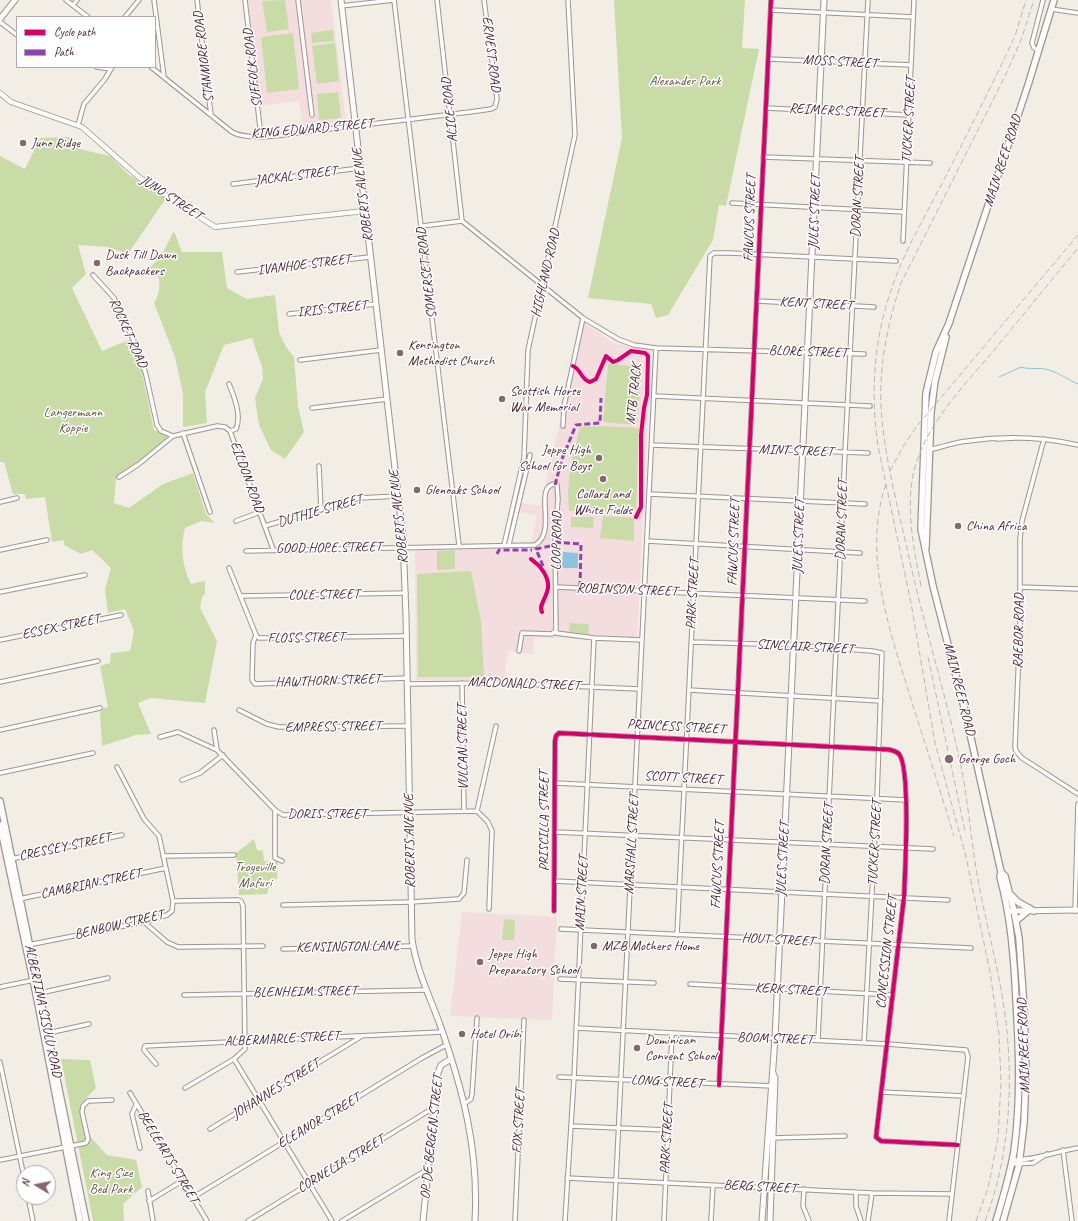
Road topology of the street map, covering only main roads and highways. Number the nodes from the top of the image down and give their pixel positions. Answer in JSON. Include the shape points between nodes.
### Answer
{"nodes":[{"id":1,"x":15,"y":0,"type":"edge"},
{"id":2,"x":824,"y":0,"type":"edge"},
{"id":3,"x":1054,"y":0,"type":"edge"},
{"id":4,"x":341,"y":3,"type":"edge"},
{"id":5,"x":0,"y":19,"type":"edge"},
{"id":6,"x":950,"y":321,"type":"junction"},
{"id":7,"x":931,"y":425,"type":"junction"},
{"id":8,"x":924,"y":426,"type":"junction"},
{"id":9,"x":926,"y":553,"type":"junction"},
{"id":10,"x":0,"y":801,"type":"edge"},
{"id":11,"x":0,"y":825,"type":"edge"},
{"id":12,"x":4,"y":840,"type":"edge"},
{"id":13,"x":1001,"y":872,"type":"junction"},
{"id":14,"x":1009,"y":892,"type":"junction"},
{"id":15,"x":1077,"y":910,"type":"edge"},
{"id":16,"x":1008,"y":911,"type":"junction"},
{"id":17,"x":1014,"y":911,"type":"junction"},
{"id":18,"x":1031,"y":911,"type":"junction"},
{"id":19,"x":1016,"y":921,"type":"junction"},
{"id":20,"x":35,"y":980,"type":"junction"},
{"id":21,"x":451,"y":1060,"type":"junction"},
{"id":22,"x":772,"y":1086,"type":"junction"},
{"id":23,"x":68,"y":1146,"type":"junction"},
{"id":24,"x":80,"y":1221,"type":"edge"},
{"id":25,"x":86,"y":1221,"type":"edge"},
{"id":26,"x":423,"y":1221,"type":"edge"},
{"id":27,"x":475,"y":1221,"type":"edge"},
{"id":28,"x":762,"y":1221,"type":"edge"},
{"id":29,"x":770,"y":1221,"type":"edge"},
{"id":30,"x":996,"y":1221,"type":"edge"},
{"id":31,"x":1003,"y":1221,"type":"edge"}],
"edges":[{"from":1,"to":5,"type":"main road"},
{"from":2,"to":22,"type":"main road","name":"JULES STREET"},
{"from":3,"to":6,"type":"main road","name":"MAIN REEF ROAD"},
{"from":4,"to":21,"type":"main road","name":"ROBERTS AVENUE","via":[[404,547],[413,946]]},
{"from":6,"to":7,"type":"main road","name":"MAIN REEF ROAD","via":[[935,381]]},
{"from":6,"to":8,"type":"main road","name":"MAIN REEF ROAD","via":[[929,375]]},
{"from":7,"to":8,"type":"main road"},
{"from":7,"to":9,"type":"main road","name":"MAIN REEF ROAD"},
{"from":8,"to":9,"type":"main road","name":"MAIN REEF ROAD","via":[[921,518]]},
{"from":9,"to":13,"type":"main road","name":"MAIN REEF ROAD"},
{"from":10,"to":12,"type":"main road","name":"ALBERTINA SISULU ROAD"},
{"from":11,"to":12,"type":"main road","name":"ALBERTINA SISULU ROAD"},
{"from":12,"to":20,"type":"main road","name":"ALBERTINA SISULU ROAD"},
{"from":13,"to":14,"type":"main road","name":"MAIN REEF ROAD","via":[[1005,876]]},
{"from":13,"to":16,"type":"main road","name":"MAIN REEF ROAD"},
{"from":14,"to":17,"type":"main road","name":"MAIN REEF ROAD"},
{"from":14,"to":18,"type":"main road"},
{"from":15,"to":18,"type":"main road"},
{"from":16,"to":17,"type":"main road"},
{"from":16,"to":30,"type":"main road","name":"MAIN REEF ROAD","via":[[1014,967],[1019,1071],[1017,1124],[1012,1162]]},
{"from":17,"to":18,"type":"main road"},
{"from":17,"to":19,"type":"main road","name":"MAIN REEF ROAD"},
{"from":18,"to":19,"type":"main road"},
{"from":19,"to":31,"type":"main road","name":"MAIN REEF ROAD","via":[[1024,1007],[1024,1123],[1020,1162]]},
{"from":20,"to":23,"type":"main road","name":"ALBERTINA SISULU ROAD"},
{"from":20,"to":23,"type":"main road","name":"ALBERTINA SISULU ROAD","via":[[48,1033]]},
{"from":21,"to":26,"type":"main road","name":"OP DE BERGEN STREET","via":[[439,1069]]},
{"from":21,"to":27,"type":"main road","name":"ROBERTS AVENUE","via":[[470,1129],[476,1180]]},
{"from":22,"to":28,"type":"main road","name":"JULES STREET"},
{"from":22,"to":29,"type":"main road","name":"JULES STREET"},
{"from":23,"to":24,"type":"main road","name":"ALBERTINA SISULU ROAD"},
{"from":23,"to":25,"type":"main road","name":"ALBERTINA SISULU ROAD"}]}
